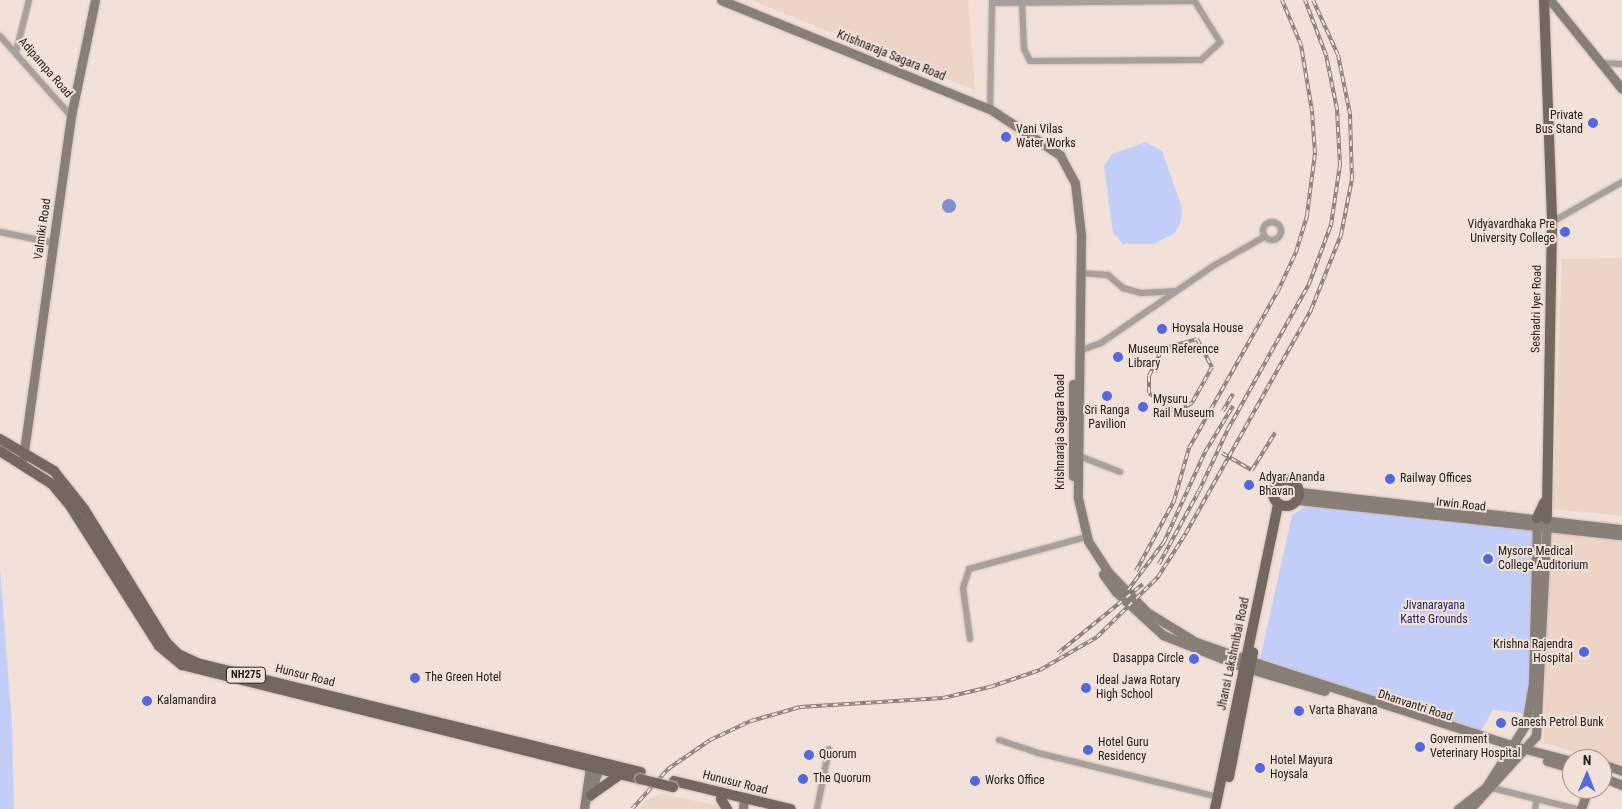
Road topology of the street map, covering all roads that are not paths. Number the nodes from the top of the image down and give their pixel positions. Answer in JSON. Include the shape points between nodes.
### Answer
{"nodes":[{"id":1,"x":29,"y":0,"type":"edge"},
{"id":2,"x":95,"y":0,"type":"edge"},
{"id":3,"x":721,"y":0,"type":"edge"},
{"id":4,"x":1194,"y":0,"type":"edge"},
{"id":5,"x":1544,"y":0,"type":"edge"},
{"id":6,"x":1550,"y":0,"type":"edge"},
{"id":7,"x":1089,"y":1,"type":"edge"},
{"id":8,"x":992,"y":2,"type":"edge"},
{"id":9,"x":1022,"y":3,"type":"junction"},
{"id":10,"x":0,"y":36,"type":"edge"},
{"id":11,"x":16,"y":52,"type":"junction"},
{"id":12,"x":1601,"y":64,"type":"junction"},
{"id":13,"x":1622,"y":64,"type":"edge"},
{"id":14,"x":1622,"y":89,"type":"edge"},
{"id":15,"x":990,"y":110,"type":"junction"},
{"id":16,"x":72,"y":116,"type":"junction"},
{"id":17,"x":1622,"y":182,"type":"edge"},
{"id":18,"x":1552,"y":222,"type":"junction"},
{"id":19,"x":1078,"y":224,"type":"junction"},
{"id":20,"x":0,"y":232,"type":"edge"},
{"id":21,"x":1264,"y":237,"type":"dead end"},
{"id":22,"x":54,"y":243,"type":"junction"},
{"id":23,"x":1080,"y":273,"type":"junction"},
{"id":24,"x":1177,"y":291,"type":"junction"},
{"id":25,"x":1077,"y":338,"type":"junction"},
{"id":26,"x":1096,"y":343,"type":"junction"},
{"id":27,"x":1077,"y":351,"type":"junction"},
{"id":28,"x":0,"y":439,"type":"edge"},
{"id":29,"x":0,"y":451,"type":"edge"},
{"id":30,"x":25,"y":451,"type":"junction"},
{"id":31,"x":1079,"y":456,"type":"junction"},
{"id":32,"x":22,"y":463,"type":"junction"},
{"id":33,"x":1120,"y":472,"type":"dead end"},
{"id":34,"x":1299,"y":496,"type":"junction"},
{"id":35,"x":1281,"y":505,"type":"junction"},
{"id":36,"x":1542,"y":523,"type":"junction"},
{"id":37,"x":1622,"y":529,"type":"edge"},
{"id":38,"x":1622,"y":535,"type":"edge"},
{"id":39,"x":1082,"y":538,"type":"junction"},
{"id":40,"x":970,"y":640,"type":"dead end"},
{"id":41,"x":1248,"y":664,"type":"junction"},
{"id":42,"x":999,"y":740,"type":"dead end"},
{"id":43,"x":829,"y":749,"type":"dead end"},
{"id":44,"x":1517,"y":749,"type":"junction"},
{"id":45,"x":1562,"y":758,"type":"edge"},
{"id":46,"x":595,"y":764,"type":"junction"},
{"id":47,"x":1562,"y":765,"type":"edge"},
{"id":48,"x":621,"y":774,"type":"junction"},
{"id":49,"x":641,"y":776,"type":"junction"},
{"id":50,"x":674,"y":784,"type":"junction"},
{"id":51,"x":1492,"y":788,"type":"junction"},
{"id":52,"x":1218,"y":797,"type":"junction"},
{"id":53,"x":721,"y":799,"type":"junction"},
{"id":54,"x":1537,"y":799,"type":"junction"},
{"id":55,"x":587,"y":802,"type":"edge"},
{"id":56,"x":744,"y":804,"type":"edge"},
{"id":57,"x":727,"y":809,"type":"edge"},
{"id":58,"x":763,"y":809,"type":"edge"},
{"id":59,"x":791,"y":809,"type":"edge"},
{"id":60,"x":817,"y":809,"type":"edge"},
{"id":61,"x":1215,"y":809,"type":"edge"},
{"id":62,"x":1222,"y":809,"type":"edge"},
{"id":63,"x":1458,"y":809,"type":"edge"},
{"id":64,"x":1470,"y":809,"type":"edge"},
{"id":65,"x":1535,"y":809,"type":"edge"},
{"id":66,"x":1577,"y":809,"type":"edge"}],
"edges":[{"from":1,"to":11,"type":"street"},
{"from":2,"to":16,"type":"main road","name":"Valmiki Road"},
{"from":3,"to":15,"type":"main road","name":"Krishnaraja Sagara Road"},
{"from":4,"to":7,"type":"street"},
{"from":4,"to":9,"type":"street","via":[[1220,42],[1201,60],[1030,61],[1024,49]]},
{"from":5,"to":18,"type":"main road","name":"Seshadri Iyer Road"},
{"from":6,"to":12,"type":"main road"},
{"from":7,"to":9,"type":"street"},
{"from":8,"to":9,"type":"street"},
{"from":8,"to":15,"type":"street"},
{"from":10,"to":11,"type":"street","name":"Adipampa Road"},
{"from":11,"to":16,"type":"street","name":"Adipampa Road"},
{"from":12,"to":13,"type":"street"},
{"from":12,"to":14,"type":"main road"},
{"from":15,"to":19,"type":"main road","name":"Krishnaraja Sagara Road","via":[[1060,154],[1075,183]]},
{"from":16,"to":22,"type":"main road","name":"Valmiki Road"},
{"from":17,"to":18,"type":"street"},
{"from":18,"to":36,"type":"main road","name":"Seshadri Iyer Road"},
{"from":19,"to":23,"type":"main road","name":"Krishnaraja Sagara Road","via":[[1081,235]]},
{"from":19,"to":25,"type":"main road","name":"Krishnaraja Sagara Road","via":[[1074,234]]},
{"from":20,"to":22,"type":"street"},
{"from":21,"to":24,"type":"street"},
{"from":22,"to":30,"type":"main road","name":"Valmiki Road"},
{"from":23,"to":24,"type":"street","via":[[1108,275],[1123,288],[1141,293]]},
{"from":23,"to":25,"type":"main road","name":"Krishnaraja Sagara Road"},
{"from":24,"to":26,"type":"street","via":[[1101,343]]},
{"from":25,"to":26,"type":"street"},
{"from":25,"to":27,"type":"main road","name":"Krishnaraja Sagara Road"},
{"from":26,"to":27,"type":"street"},
{"from":27,"to":31,"type":"main road","name":"Krishnaraja Sagara Road"},
{"from":27,"to":39,"type":"main road","name":"Krishnaraja Sagara Road","via":[[1073,498]]},
{"from":28,"to":30,"type":"main road","name":"Hunsur Road","number":"NH275"},
{"from":29,"to":32,"type":"main road"},
{"from":30,"to":32,"type":"main road","name":"Valmiki Road"},
{"from":30,"to":46,"type":"main road","name":"Hunsur Road","number":"NH275","via":[[54,471],[84,509],[166,642],[178,654],[197,663]]},
{"from":31,"to":33,"type":"street"},
{"from":31,"to":41,"type":"main road","name":"Krishnaraja Sagara Road","via":[[1078,498],[1088,541],[1108,572],[1147,612],[1169,628]]},
{"from":32,"to":46,"type":"main road","via":[[52,484],[69,504],[158,646],[182,665]]},
{"from":34,"to":35,"type":"main road","via":[[1292,506]]},
{"from":34,"to":35,"type":"main road","via":[[1292,481],[1280,481],[1273,492]]},
{"from":34,"to":36,"type":"main road","name":"Irwin Road"},
{"from":35,"to":41,"type":"main road","name":"Jhansi Lakshmibai Road"},
{"from":36,"to":37,"type":"main road","name":"Irwin Road"},
{"from":36,"to":38,"type":"main road","name":"Irwin Road"},
{"from":36,"to":44,"type":"main road","name":"Seshadri Iyer Road","via":[[1532,701]]},
{"from":36,"to":44,"type":"main road","via":[[1536,736]]},
{"from":39,"to":40,"type":"street","via":[[969,569],[962,588]]},
{"from":39,"to":41,"type":"main road","name":"Krishnaraja Sagara Road","via":[[1116,592],[1163,635]]},
{"from":41,"to":44,"type":"main road","name":"Dhanvantri Road"},
{"from":41,"to":52,"type":"main road","name":"Jhansi Lakshmibai Road"},
{"from":41,"to":62,"type":"main road","name":"Jhansi Lakshmibai Road"},
{"from":42,"to":52,"type":"street","via":[[1038,753]]},
{"from":43,"to":60,"type":"street"},
{"from":44,"to":45,"type":"main road","name":"Dhanvantri Road"},
{"from":44,"to":47,"type":"main road","name":"Dhanvantri Road"},
{"from":44,"to":51,"type":"main road"},
{"from":44,"to":63,"type":"main road","via":[[1486,787]]},
{"from":46,"to":48,"type":"main road"},
{"from":46,"to":49,"type":"main road","name":"Hunsur Road"},
{"from":46,"to":55,"type":"main road"},
{"from":48,"to":49,"type":"main road"},
{"from":48,"to":55,"type":"main road"},
{"from":49,"to":50,"type":"main road","name":"Hunsur Road"},
{"from":50,"to":53,"type":"main road","name":"Hunsur Road"},
{"from":50,"to":56,"type":"main road","name":"Hunusur Road"},
{"from":51,"to":54,"type":"street"},
{"from":51,"to":64,"type":"main road"},
{"from":52,"to":61,"type":"main road","name":"Jhansi Lakshmibai Road"},
{"from":53,"to":56,"type":"main road","name":"Hunsur Road"},
{"from":53,"to":57,"type":"main road"},
{"from":54,"to":65,"type":"street"},
{"from":54,"to":66,"type":"street"},
{"from":56,"to":58,"type":"main road","name":"Hunsur Road"},
{"from":56,"to":59,"type":"main road","name":"Hunusur Road"}]}
